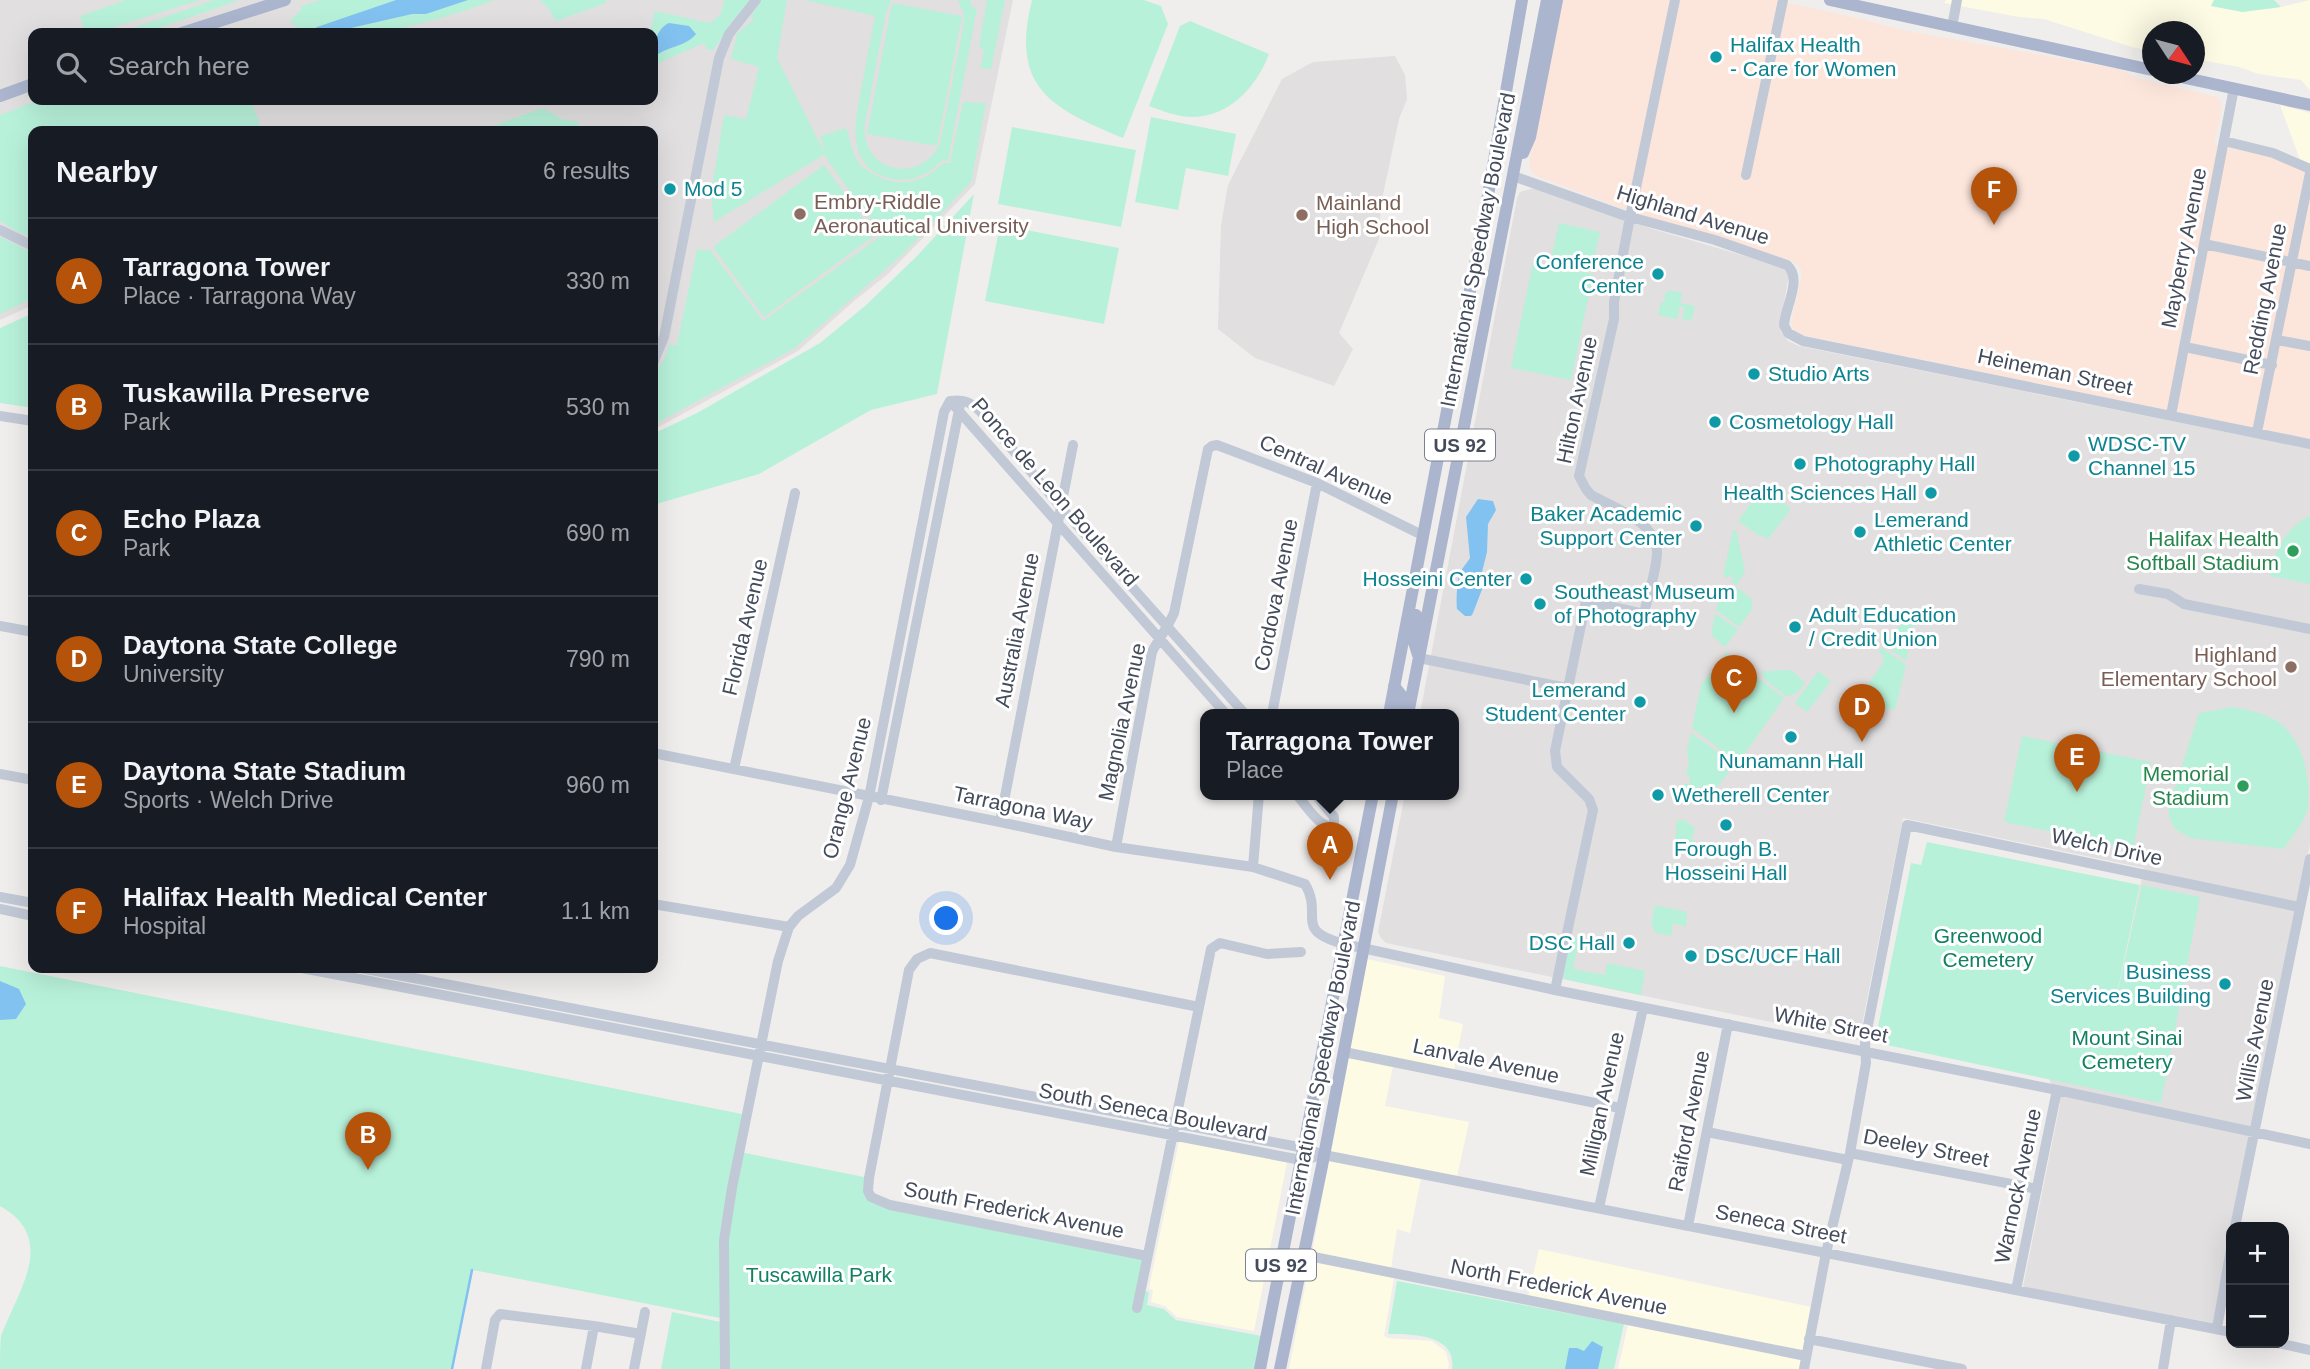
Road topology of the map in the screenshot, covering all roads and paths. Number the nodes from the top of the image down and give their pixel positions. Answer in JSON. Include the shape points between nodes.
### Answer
{"nodes":[{"id":1,"x":285,"y":0,"type":"edge"},
{"id":2,"x":756,"y":0,"type":"edge"},
{"id":3,"x":1514,"y":0,"type":"edge"},
{"id":4,"x":1522,"y":0,"type":"edge"},
{"id":5,"x":1547,"y":0,"type":"edge"},
{"id":6,"x":1557,"y":0,"type":"edge"},
{"id":7,"x":1675,"y":0,"type":"edge"},
{"id":8,"x":1783,"y":0,"type":"edge"},
{"id":9,"x":1830,"y":0,"type":"edge"},
{"id":10,"x":1957,"y":0,"type":"edge"},
{"id":11,"x":1518,"y":21,"type":"junction"},
{"id":12,"x":1952,"y":27,"type":"junction"},
{"id":13,"x":198,"y":28,"type":"edge"},
{"id":14,"x":2142,"y":68,"type":"edge"},
{"id":15,"x":2205,"y":82,"type":"edge"},
{"id":16,"x":28,"y":86,"type":"edge"},
{"id":17,"x":2234,"y":88,"type":"junction"},
{"id":18,"x":0,"y":96,"type":"edge"},
{"id":19,"x":2310,"y":105,"type":"edge"},
{"id":20,"x":2224,"y":141,"type":"junction"},
{"id":21,"x":2310,"y":171,"type":"edge"},
{"id":22,"x":1746,"y":175,"type":"dead end"},
{"id":23,"x":1513,"y":176,"type":"junction"},
{"id":24,"x":1630,"y":217,"type":"junction"},
{"id":25,"x":0,"y":230,"type":"edge"},
{"id":26,"x":28,"y":244,"type":"edge"},
{"id":27,"x":2204,"y":244,"type":"junction"},
{"id":28,"x":2291,"y":261,"type":"junction"},
{"id":29,"x":2310,"y":266,"type":"edge"},
{"id":30,"x":1469,"y":297,"type":"junction"},
{"id":31,"x":1794,"y":337,"type":"joint"},
{"id":32,"x":2277,"y":340,"type":"junction"},
{"id":33,"x":2310,"y":346,"type":"edge"},
{"id":34,"x":2185,"y":347,"type":"junction"},
{"id":35,"x":658,"y":351,"type":"edge"},
{"id":36,"x":2272,"y":365,"type":"junction"},
{"id":37,"x":1469,"y":391,"type":"junction"},
{"id":38,"x":962,"y":399,"type":"junction"},
{"id":39,"x":950,"y":401,"type":"junction"},
{"id":40,"x":958,"y":410,"type":"junction"},
{"id":41,"x":2171,"y":415,"type":"junction"},
{"id":42,"x":0,"y":416,"type":"edge"},
{"id":43,"x":28,"y":420,"type":"edge"},
{"id":44,"x":2257,"y":432,"type":"junction"},
{"id":45,"x":2310,"y":444,"type":"edge"},
{"id":46,"x":1073,"y":445,"type":"dead end"},
{"id":47,"x":1212,"y":446,"type":"joint"},
{"id":48,"x":1317,"y":483,"type":"junction"},
{"id":49,"x":795,"y":493,"type":"dead end"},
{"id":50,"x":1060,"y":506,"type":"junction"},
{"id":51,"x":1057,"y":523,"type":"junction"},
{"id":52,"x":921,"y":528,"type":"junction"},
{"id":53,"x":934,"y":531,"type":"junction"},
{"id":54,"x":1424,"y":536,"type":"junction"},
{"id":55,"x":2139,"y":589,"type":"dead end"},
{"id":56,"x":905,"y":610,"type":"junction"},
{"id":57,"x":918,"y":612,"type":"junction"},
{"id":58,"x":0,"y":626,"type":"edge"},
{"id":59,"x":1168,"y":626,"type":"junction"},
{"id":60,"x":2310,"y":629,"type":"edge"},
{"id":61,"x":28,"y":631,"type":"edge"},
{"id":62,"x":1159,"y":638,"type":"junction"},
{"id":63,"x":1419,"y":658,"type":"junction"},
{"id":64,"x":1394,"y":686,"type":"junction"},
{"id":65,"x":1567,"y":688,"type":"junction"},
{"id":66,"x":888,"y":696,"type":"junction"},
{"id":67,"x":901,"y":698,"type":"junction"},
{"id":68,"x":1222,"y":709,"type":"edge"},
{"id":69,"x":1241,"y":709,"type":"edge"},
{"id":70,"x":1273,"y":709,"type":"edge"},
{"id":71,"x":1390,"y":709,"type":"edge"},
{"id":72,"x":1400,"y":709,"type":"edge"},
{"id":73,"x":1409,"y":709,"type":"edge"},
{"id":74,"x":658,"y":754,"type":"edge"},
{"id":75,"x":734,"y":769,"type":"junction"},
{"id":76,"x":0,"y":774,"type":"edge"},
{"id":77,"x":28,"y":779,"type":"edge"},
{"id":78,"x":869,"y":797,"type":"junction"},
{"id":79,"x":881,"y":800,"type":"junction"},
{"id":80,"x":1259,"y":800,"type":"edge"},
{"id":81,"x":1301,"y":800,"type":"edge"},
{"id":82,"x":1320,"y":800,"type":"edge"},
{"id":83,"x":1372,"y":800,"type":"edge"},
{"id":84,"x":1390,"y":800,"type":"edge"},
{"id":85,"x":1000,"y":821,"type":"junction"},
{"id":86,"x":1115,"y":846,"type":"junction"},
{"id":87,"x":2310,"y":859,"type":"edge"},
{"id":88,"x":1253,"y":867,"type":"junction"},
{"id":89,"x":0,"y":897,"type":"edge"},
{"id":90,"x":28,"y":902,"type":"edge"},
{"id":91,"x":658,"y":905,"type":"edge"},
{"id":92,"x":2299,"y":907,"type":"junction"},
{"id":93,"x":0,"y":909,"type":"edge"},
{"id":94,"x":28,"y":915,"type":"edge"},
{"id":95,"x":789,"y":927,"type":"junction"},
{"id":96,"x":1344,"y":944,"type":"junction"},
{"id":97,"x":1364,"y":948,"type":"junction"},
{"id":98,"x":1301,"y":952,"type":"dead end"},
{"id":99,"x":351,"y":973,"type":"edge"},
{"id":100,"x":388,"y":973,"type":"edge"},
{"id":101,"x":475,"y":989,"type":"junction"},
{"id":102,"x":1555,"y":990,"type":"junction"},
{"id":103,"x":472,"y":1001,"type":"junction"},
{"id":104,"x":1199,"y":1007,"type":"junction"},
{"id":105,"x":1643,"y":1008,"type":"junction"},
{"id":106,"x":621,"y":1017,"type":"junction"},
{"id":107,"x":1728,"y":1024,"type":"junction"},
{"id":108,"x":619,"y":1029,"type":"junction"},
{"id":109,"x":762,"y":1045,"type":"junction"},
{"id":110,"x":1344,"y":1052,"type":"junction"},
{"id":111,"x":1867,"y":1052,"type":"junction"},
{"id":112,"x":760,"y":1056,"type":"junction"},
{"id":113,"x":889,"y":1069,"type":"junction"},
{"id":114,"x":886,"y":1081,"type":"junction"},
{"id":115,"x":2057,"y":1090,"type":"junction"},
{"id":116,"x":1033,"y":1097,"type":"junction"},
{"id":117,"x":1620,"y":1108,"type":"junction"},
{"id":118,"x":1031,"y":1109,"type":"junction"},
{"id":119,"x":1174,"y":1124,"type":"junction"},
{"id":120,"x":1707,"y":1132,"type":"junction"},
{"id":121,"x":2256,"y":1132,"type":"junction"},
{"id":122,"x":1172,"y":1136,"type":"junction"},
{"id":123,"x":1238,"y":1136,"type":"junction"},
{"id":124,"x":2310,"y":1144,"type":"edge"},
{"id":125,"x":1235,"y":1148,"type":"junction"},
{"id":126,"x":1302,"y":1154,"type":"junction"},
{"id":127,"x":1324,"y":1155,"type":"junction"},
{"id":128,"x":1849,"y":1157,"type":"junction"},
{"id":129,"x":2037,"y":1189,"type":"junction"},
{"id":130,"x":1599,"y":1208,"type":"junction"},
{"id":131,"x":2236,"y":1222,"type":"edge"},
{"id":132,"x":1688,"y":1226,"type":"junction"},
{"id":133,"x":1826,"y":1253,"type":"junction"},
{"id":134,"x":1304,"y":1255,"type":"junction"},
{"id":135,"x":1147,"y":1256,"type":"junction"},
{"id":136,"x":2226,"y":1278,"type":"edge"},
{"id":137,"x":2016,"y":1290,"type":"junction"},
{"id":138,"x":1274,"y":1302,"type":"junction"},
{"id":139,"x":1137,"y":1308,"type":"dead end"},
{"id":140,"x":645,"y":1312,"type":"dead end"},
{"id":141,"x":2171,"y":1321,"type":"junction"},
{"id":142,"x":594,"y":1326,"type":"junction"},
{"id":143,"x":2217,"y":1328,"type":"junction"},
{"id":144,"x":2226,"y":1331,"type":"edge"},
{"id":145,"x":641,"y":1334,"type":"junction"},
{"id":146,"x":1810,"y":1339,"type":"junction"},
{"id":147,"x":2289,"y":1345,"type":"edge"},
{"id":148,"x":2310,"y":1350,"type":"edge"},
{"id":149,"x":1806,"y":1356,"type":"junction"},
{"id":150,"x":486,"y":1369,"type":"edge"},
{"id":151,"x":586,"y":1369,"type":"edge"},
{"id":152,"x":634,"y":1369,"type":"edge"},
{"id":153,"x":725,"y":1369,"type":"edge"},
{"id":154,"x":1260,"y":1369,"type":"edge"},
{"id":155,"x":1268,"y":1369,"type":"edge"},
{"id":156,"x":1280,"y":1369,"type":"edge"},
{"id":157,"x":1804,"y":1369,"type":"edge"},
{"id":158,"x":1962,"y":1369,"type":"edge"},
{"id":159,"x":2163,"y":1369,"type":"edge"}],
"edges":[{"from":1,"to":13,"type":"main road"},
{"from":2,"to":35,"type":"street","via":[[729,34],[720,56]]},
{"from":3,"to":11,"type":"main road"},
{"from":4,"to":11,"type":"main road","name":"International Speedway Boulevard","number":"US 92"},
{"from":5,"to":23,"type":"main road","name":"International Speedway Boulevard","number":"US 92"},
{"from":6,"to":23,"type":"main road","via":[[1530,137]]},
{"from":7,"to":24,"type":"street"},
{"from":8,"to":22,"type":"street"},
{"from":9,"to":12,"type":"main road"},
{"from":10,"to":12,"type":"street"},
{"from":11,"to":30,"type":"main road","name":"International Speedway Boulevard","number":"US 92"},
{"from":12,"to":14,"type":"main road"},
{"from":15,"to":17,"type":"main road"},
{"from":16,"to":18,"type":"main road"},
{"from":17,"to":19,"type":"main road"},
{"from":17,"to":20,"type":"street","name":"Mayberry Avenue"},
{"from":20,"to":21,"type":"street","via":[[2273,153]]},
{"from":20,"to":27,"type":"street","name":"Mayberry Avenue"},
{"from":21,"to":28,"type":"street","name":"Redding Avenue"},
{"from":23,"to":24,"type":"street","name":"Highland Avenue"},
{"from":23,"to":37,"type":"main road","name":"International Speedway Boulevard","number":"US 92"},
{"from":24,"to":31,"type":"street","name":"Highland Avenue","via":[[1787,265],[1795,278],[1784,325]]},
{"from":24,"to":65,"type":"street","name":"Hilton Avenue","via":[[1614,319],[1580,476],[1591,495],[1652,534],[1657,557],[1644,614],[1586,601]]},
{"from":25,"to":26,"type":"street"},
{"from":27,"to":28,"type":"street"},
{"from":27,"to":34,"type":"street","name":"Mayberry Avenue"},
{"from":28,"to":29,"type":"street"},
{"from":28,"to":32,"type":"street","name":"Redding Avenue"},
{"from":30,"to":37,"type":"main road","via":[[1477,312],[1464,380]]},
{"from":30,"to":54,"type":"main road","name":"International Speedway Boulevard","number":"US 92"},
{"from":31,"to":41,"type":"street","name":"Heineman Street"},
{"from":32,"to":33,"type":"street"},
{"from":32,"to":36,"type":"street","name":"Redding Avenue"},
{"from":34,"to":36,"type":"street"},
{"from":34,"to":41,"type":"street","name":"Mayberry Avenue"},
{"from":36,"to":44,"type":"street","name":"Redding Avenue"},
{"from":37,"to":63,"type":"main road","name":"International Speedway Boulevard","number":"US 92"},
{"from":38,"to":39,"type":"street","name":"Ponce de Leon Boulevard"},
{"from":38,"to":40,"type":"street","name":"Orange Avenue"},
{"from":38,"to":50,"type":"street","name":"Ponce de Leon Boulevard","via":[[980,411]]},
{"from":39,"to":40,"type":"street","name":"Ponce de Leon Boulevard"},
{"from":39,"to":52,"type":"street","name":"Orange Avenue"},
{"from":40,"to":51,"type":"street","name":"Ponce de Leon Boulevard"},
{"from":40,"to":53,"type":"street","name":"Orange Avenue"},
{"from":41,"to":44,"type":"street","name":"Heineman Street"},
{"from":42,"to":43,"type":"street"},
{"from":44,"to":45,"type":"street","name":"Heineman Street"},
{"from":46,"to":50,"type":"street","name":"Australia Avenue"},
{"from":47,"to":48,"type":"street","name":"Central Avenue"},
{"from":47,"to":59,"type":"street","name":"Magnolia Avenue"},
{"from":48,"to":54,"type":"street","name":"Central Avenue"},
{"from":48,"to":70,"type":"street","name":"Cordova Avenue"},
{"from":49,"to":75,"type":"street","name":"Florida Avenue"},
{"from":50,"to":51,"type":"street","name":"Australia Avenue"},
{"from":50,"to":59,"type":"street","name":"Ponce de Leon Boulevard"},
{"from":51,"to":62,"type":"street","name":"Ponce de Leon Boulevard"},
{"from":51,"to":85,"type":"street","name":"Australia Avenue"},
{"from":52,"to":53,"type":"street"},
{"from":52,"to":56,"type":"street","name":"Orange Avenue"},
{"from":53,"to":57,"type":"street","name":"Orange Avenue"},
{"from":54,"to":63,"type":"main road","via":[[1428,552],[1413,639]]},
{"from":54,"to":64,"type":"main road","name":"International Speedway Boulevard","number":"US 92"},
{"from":55,"to":60,"type":"street","via":[[2168,594],[2184,604]]},
{"from":56,"to":57,"type":"street"},
{"from":56,"to":66,"type":"street","name":"Orange Avenue"},
{"from":57,"to":67,"type":"street","name":"Orange Avenue"},
{"from":58,"to":61,"type":"street"},
{"from":59,"to":62,"type":"street","name":"Magnolia Avenue"},
{"from":59,"to":69,"type":"street","name":"Ponce de Leon Boulevard"},
{"from":62,"to":68,"type":"street","name":"Ponce de Leon Boulevard"},
{"from":62,"to":86,"type":"street","name":"Magnolia Avenue","via":[[1152,652]]},
{"from":63,"to":65,"type":"street"},
{"from":63,"to":73,"type":"main road","name":"International Speedway Boulevard","number":"US 92"},
{"from":64,"to":71,"type":"main road","name":"International Speedway Boulevard","number":"US 92"},
{"from":64,"to":72,"type":"main road","via":[[1401,695]]},
{"from":65,"to":102,"type":"street","name":"Hilton Avenue","via":[[1555,751],[1557,767],[1589,799],[1593,810]]},
{"from":66,"to":67,"type":"street"},
{"from":66,"to":78,"type":"street","name":"Orange Avenue"},
{"from":67,"to":79,"type":"street","name":"Orange Avenue"},
{"from":74,"to":75,"type":"street","name":"Tarragona Way"},
{"from":75,"to":78,"type":"street","name":"Tarragona Way"},
{"from":76,"to":77,"type":"street"},
{"from":78,"to":79,"type":"street","name":"Tarragona Way"},
{"from":78,"to":95,"type":"street","name":"Orange Avenue","via":[[844,876]]},
{"from":79,"to":85,"type":"street","name":"Tarragona Way"},
{"from":80,"to":88,"type":"street"},
{"from":81,"to":82,"type":"street","via":[[1322,824],[1334,827],[1334,817]]},
{"from":83,"to":96,"type":"main road","name":"International Speedway Boulevard","number":"US 92"},
{"from":84,"to":97,"type":"main road","name":"International Speedway Boulevard","number":"US 92"},
{"from":85,"to":86,"type":"street","name":"Tarragona Way"},
{"from":86,"to":88,"type":"street","name":"Tarragona Way"},
{"from":87,"to":92,"type":"street","name":"Willis Avenue"},
{"from":88,"to":96,"type":"street","name":"Tarragona Way","via":[[1305,884],[1314,929]]},
{"from":89,"to":90,"type":"street"},
{"from":91,"to":95,"type":"street"},
{"from":92,"to":111,"type":"street","name":"Welch Drive","via":[[1907,825],[1865,1040]]},
{"from":92,"to":121,"type":"street","name":"Willis Avenue"},
{"from":93,"to":94,"type":"street"},
{"from":95,"to":109,"type":"street","name":"Orange Avenue"},
{"from":96,"to":97,"type":"street","name":"White Street"},
{"from":96,"to":126,"type":"main road","name":"International Speedway Boulevard","number":"US 92"},
{"from":97,"to":102,"type":"street","name":"White Street"},
{"from":97,"to":110,"type":"main road","name":"International Speedway Boulevard","number":"US 92"},
{"from":98,"to":104,"type":"street","via":[[1267,954],[1215,945]]},
{"from":99,"to":103,"type":"street","name":"South Seneca Boulevard"},
{"from":100,"to":101,"type":"street","name":"South Seneca Boulevard"},
{"from":101,"to":103,"type":"street"},
{"from":101,"to":106,"type":"street","name":"South Seneca Boulevard"},
{"from":102,"to":105,"type":"street","name":"White Street"},
{"from":103,"to":108,"type":"street","name":"South Seneca Boulevard"},
{"from":104,"to":113,"type":"street","via":[[930,953],[917,959],[909,970]]},
{"from":104,"to":119,"type":"street"},
{"from":105,"to":107,"type":"street","name":"White Street"},
{"from":105,"to":117,"type":"street","name":"Milligan Avenue"},
{"from":106,"to":108,"type":"street"},
{"from":106,"to":109,"type":"street","name":"South Seneca Boulevard"},
{"from":107,"to":111,"type":"street","name":"White Street"},
{"from":107,"to":120,"type":"street","name":"Raiford Avenue"},
{"from":108,"to":112,"type":"street","name":"South Seneca Boulevard"},
{"from":109,"to":112,"type":"street","name":"Orange Avenue"},
{"from":109,"to":113,"type":"street","name":"South Seneca Boulevard"},
{"from":110,"to":117,"type":"street","name":"Lanvale Avenue"},
{"from":110,"to":127,"type":"main road","name":"International Speedway Boulevard","number":"US 92"},
{"from":111,"to":115,"type":"street","name":"White Street"},
{"from":111,"to":128,"type":"street"},
{"from":112,"to":114,"type":"street","name":"South Seneca Boulevard"},
{"from":112,"to":153,"type":"street","name":"Orange Avenue","via":[[724,1240]]},
{"from":113,"to":114,"type":"street"},
{"from":113,"to":116,"type":"street","name":"South Seneca Boulevard"},
{"from":114,"to":118,"type":"street","name":"South Seneca Boulevard"},
{"from":114,"to":135,"type":"street","name":"South Frederick Avenue","via":[[869,1178],[871,1198]]},
{"from":115,"to":121,"type":"street","name":"White Street"},
{"from":115,"to":129,"type":"street","name":"Warnock Avenue"},
{"from":116,"to":118,"type":"street"},
{"from":116,"to":119,"type":"street","name":"South Seneca Boulevard"},
{"from":117,"to":130,"type":"street","name":"Milligan Avenue"},
{"from":118,"to":122,"type":"street","name":"South Seneca Boulevard"},
{"from":119,"to":122,"type":"street"},
{"from":119,"to":123,"type":"street","name":"South Seneca Boulevard"},
{"from":120,"to":128,"type":"street","name":"Deeley Street"},
{"from":120,"to":132,"type":"street","name":"Raiford Avenue"},
{"from":121,"to":124,"type":"street","name":"White Street"},
{"from":121,"to":131,"type":"street","name":"Willis Avenue"},
{"from":122,"to":125,"type":"street","name":"South Seneca Boulevard"},
{"from":122,"to":135,"type":"street"},
{"from":123,"to":125,"type":"street"},
{"from":123,"to":126,"type":"street","name":"South Seneca Boulevard"},
{"from":125,"to":126,"type":"street","name":"South Seneca Boulevard"},
{"from":126,"to":127,"type":"street","name":"South Seneca Boulevard"},
{"from":126,"to":138,"type":"main road","name":"International Speedway Boulevard","number":"US 92"},
{"from":127,"to":130,"type":"street","name":"Seneca Street"},
{"from":127,"to":134,"type":"main road","name":"International Speedway Boulevard","number":"US 92"},
{"from":128,"to":129,"type":"street","name":"Deeley Street"},
{"from":128,"to":133,"type":"street"},
{"from":129,"to":137,"type":"street","name":"Warnock Avenue"},
{"from":130,"to":132,"type":"street","name":"Seneca Street"},
{"from":132,"to":133,"type":"street","name":"Seneca Street"},
{"from":133,"to":137,"type":"street","name":"Seneca Street"},
{"from":133,"to":146,"type":"street"},
{"from":134,"to":149,"type":"street","name":"North Frederick Avenue"},
{"from":134,"to":156,"type":"main road","name":"International Speedway Boulevard","number":"US 92"},
{"from":135,"to":139,"type":"street"},
{"from":136,"to":143,"type":"street"},
{"from":137,"to":141,"type":"street","name":"Seneca Street"},
{"from":138,"to":154,"type":"main road","name":"International Speedway Boulevard","number":"US 92"},
{"from":138,"to":155,"type":"main road","via":[[1280,1315]]},
{"from":140,"to":145,"type":"street"},
{"from":141,"to":143,"type":"street","name":"Seneca Street"},
{"from":141,"to":159,"type":"street"},
{"from":142,"to":145,"type":"street"},
{"from":142,"to":150,"type":"street","via":[[500,1314]]},
{"from":142,"to":151,"type":"street"},
{"from":143,"to":144,"type":"street","name":"Seneca Street"},
{"from":145,"to":152,"type":"street"},
{"from":146,"to":149,"type":"street"},
{"from":146,"to":158,"type":"street"},
{"from":147,"to":148,"type":"street"},
{"from":149,"to":157,"type":"street"}]}
